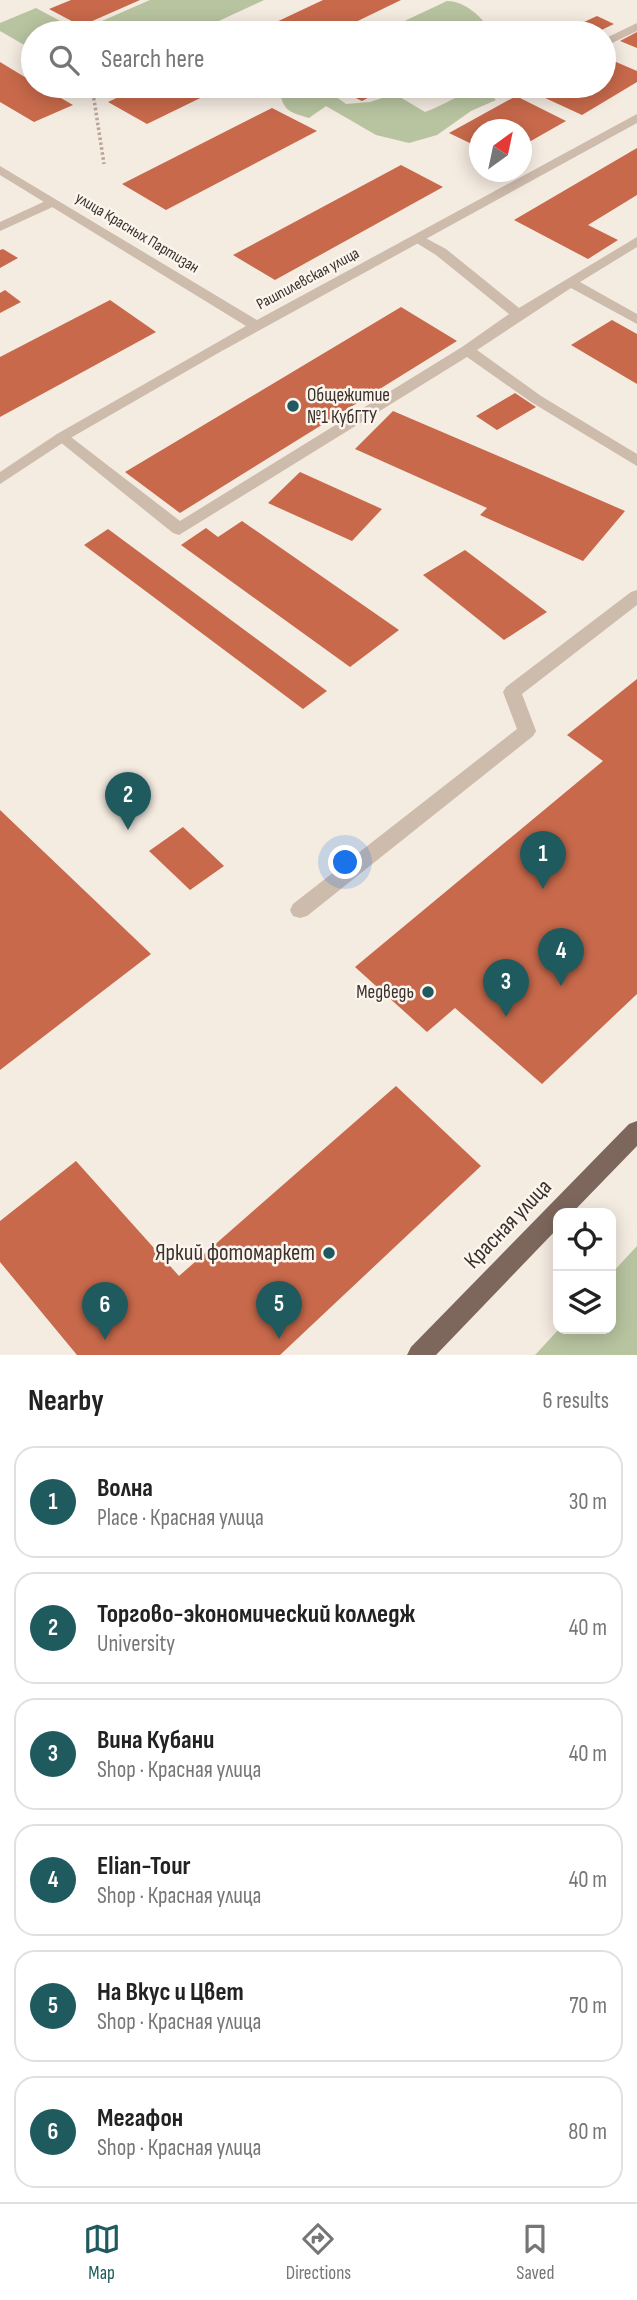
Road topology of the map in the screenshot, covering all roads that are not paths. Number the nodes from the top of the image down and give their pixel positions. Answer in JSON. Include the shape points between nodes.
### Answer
{"nodes":[{"id":1,"x":637,"y":26,"type":"edge"},
{"id":2,"x":616,"y":37,"type":"edge"},
{"id":3,"x":637,"y":118,"type":"edge"},
{"id":4,"x":0,"y":170,"type":"edge"},
{"id":5,"x":52,"y":202,"type":"junction"},
{"id":6,"x":0,"y":227,"type":"edge"},
{"id":7,"x":420,"y":239,"type":"junction"},
{"id":8,"x":637,"y":241,"type":"edge"},
{"id":9,"x":571,"y":282,"type":"junction"},
{"id":10,"x":518,"y":314,"type":"junction"},
{"id":11,"x":637,"y":320,"type":"edge"},
{"id":12,"x":256,"y":326,"type":"junction"},
{"id":13,"x":467,"y":350,"type":"junction"},
{"id":14,"x":62,"y":437,"type":"junction"},
{"id":15,"x":637,"y":461,"type":"edge"},
{"id":16,"x":0,"y":479,"type":"edge"},
{"id":17,"x":637,"y":596,"type":"edge"},
{"id":18,"x":300,"y":910,"type":"dead end"},
{"id":19,"x":637,"y":1131,"type":"edge"},
{"id":20,"x":419,"y":1355,"type":"edge"}],
"edges":[{"from":1,"to":2,"type":"street"},
{"from":3,"to":7,"type":"street","name":"Рашпилевская улица"},
{"from":4,"to":5,"type":"street","name":"улица Красных Партизан"},
{"from":5,"to":6,"type":"street"},
{"from":5,"to":12,"type":"street","name":"улица Красных Партизан"},
{"from":7,"to":10,"type":"street"},
{"from":7,"to":12,"type":"street","name":"Рашпилевская улица"},
{"from":8,"to":9,"type":"street"},
{"from":9,"to":10,"type":"street"},
{"from":9,"to":11,"type":"street"},
{"from":10,"to":13,"type":"street"},
{"from":12,"to":14,"type":"street","name":"Рашпилевская улица"},
{"from":13,"to":14,"type":"street","via":[[179,529]]},
{"from":13,"to":15,"type":"street"},
{"from":14,"to":16,"type":"street","name":"Рашпилевская улица"},
{"from":17,"to":18,"type":"street","via":[[512,692],[527,731]]},
{"from":19,"to":20,"type":"main road","name":"Красная улица"}]}
